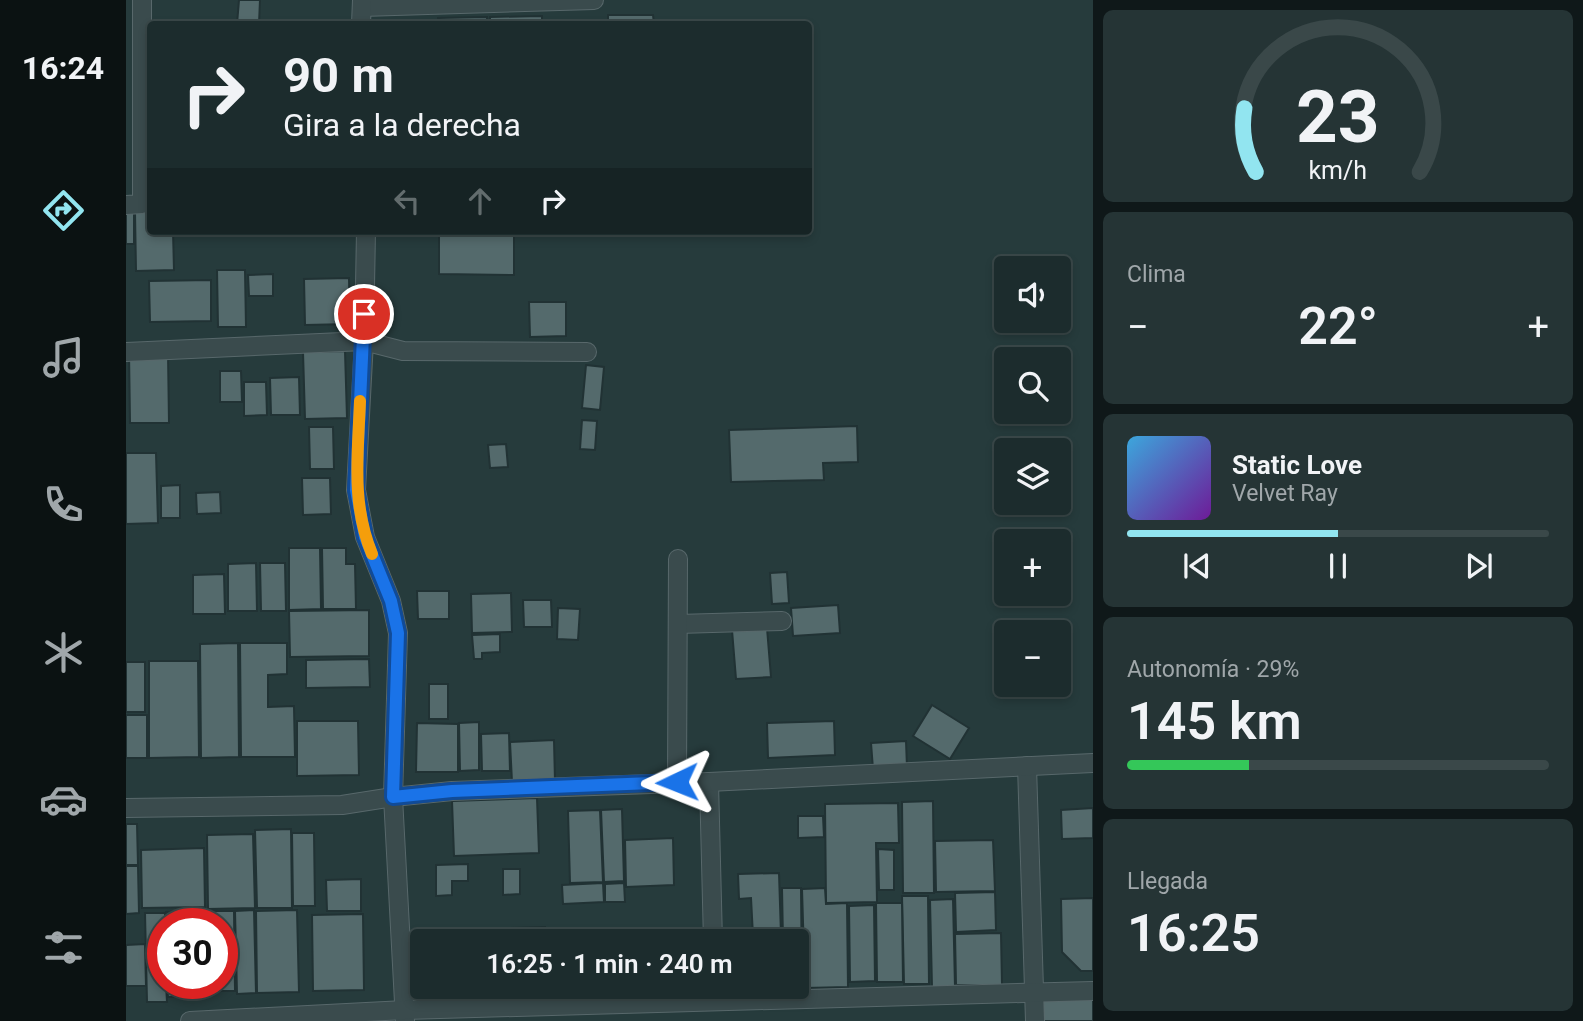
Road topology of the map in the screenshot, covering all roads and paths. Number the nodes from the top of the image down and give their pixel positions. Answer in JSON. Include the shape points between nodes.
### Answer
{"nodes":[{"id":1,"x":142,"y":0,"type":"edge"},
{"id":2,"x":594,"y":0,"type":"edge"},
{"id":3,"x":362,"y":11,"type":"edge"},
{"id":4,"x":145,"y":170,"type":"edge"},
{"id":5,"x":126,"y":205,"type":"edge"},
{"id":6,"x":366,"y":235,"type":"edge"},
{"id":7,"x":363,"y":341,"type":"junction"},
{"id":8,"x":126,"y":352,"type":"edge"},
{"id":9,"x":587,"y":352,"type":"dead end"},
{"id":10,"x":678,"y":559,"type":"dead end"},
{"id":11,"x":782,"y":621,"type":"dead end"},
{"id":12,"x":678,"y":624,"type":"junction"},
{"id":13,"x":1093,"y":763,"type":"edge"},
{"id":14,"x":1027,"y":766,"type":"junction"},
{"id":15,"x":677,"y":782,"type":"junction"},
{"id":16,"x":709,"y":782,"type":"junction"},
{"id":17,"x":393,"y":797,"type":"junction"},
{"id":18,"x":126,"y":808,"type":"edge"},
{"id":19,"x":713,"y":929,"type":"edge"},
{"id":20,"x":1093,"y":991,"type":"edge"},
{"id":21,"x":1034,"y":993,"type":"junction"},
{"id":22,"x":809,"y":994,"type":"edge"},
{"id":23,"x":656,"y":999,"type":"edge"},
{"id":24,"x":405,"y":1016,"type":"edge"},
{"id":25,"x":190,"y":1021,"type":"edge"},
{"id":26,"x":1035,"y":1021,"type":"edge"}],
"edges":[{"from":1,"to":4,"type":"street"},
{"from":2,"to":3,"type":"street"},
{"from":4,"to":5,"type":"street","via":[[142,204]]},
{"from":6,"to":7,"type":"street"},
{"from":7,"to":8,"type":"street"},
{"from":7,"to":9,"type":"street","via":[[403,351]]},
{"from":7,"to":17,"type":"street","via":[[356,490],[365,537],[391,601],[398,633]]},
{"from":10,"to":12,"type":"street"},
{"from":11,"to":12,"type":"street"},
{"from":12,"to":15,"type":"street"},
{"from":13,"to":14,"type":"street"},
{"from":14,"to":16,"type":"street"},
{"from":14,"to":21,"type":"street"},
{"from":15,"to":16,"type":"street"},
{"from":15,"to":17,"type":"street"},
{"from":16,"to":19,"type":"street"},
{"from":17,"to":18,"type":"street","via":[[342,805]]},
{"from":17,"to":24,"type":"street"},
{"from":20,"to":21,"type":"street"},
{"from":21,"to":22,"type":"street"},
{"from":21,"to":26,"type":"street"},
{"from":23,"to":24,"type":"street"},
{"from":24,"to":25,"type":"street"}]}
